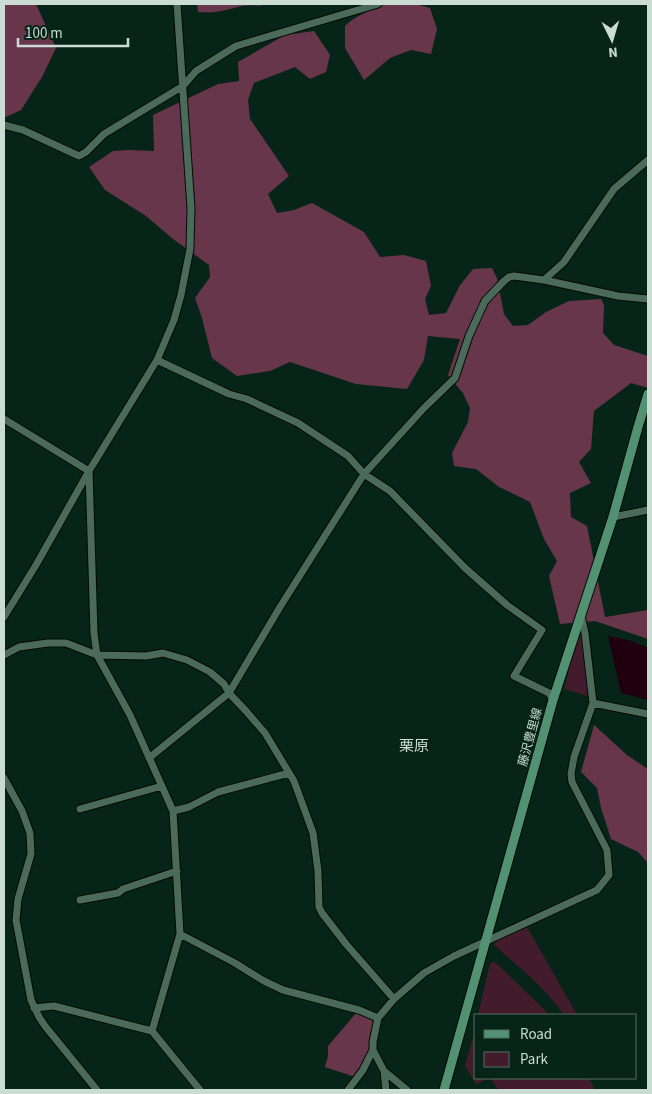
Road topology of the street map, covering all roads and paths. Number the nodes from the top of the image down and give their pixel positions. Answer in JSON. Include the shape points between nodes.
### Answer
{"nodes":[{"id":1,"x":177,"y":4,"type":"edge"},
{"id":2,"x":378,"y":4,"type":"edge"},
{"id":3,"x":183,"y":86,"type":"junction"},
{"id":4,"x":4,"y":125,"type":"edge"},
{"id":5,"x":648,"y":160,"type":"edge"},
{"id":6,"x":544,"y":280,"type":"junction"},
{"id":7,"x":648,"y":299,"type":"edge"},
{"id":8,"x":157,"y":360,"type":"junction"},
{"id":9,"x":648,"y":394,"type":"edge"},
{"id":10,"x":4,"y":419,"type":"edge"},
{"id":11,"x":89,"y":470,"type":"junction"},
{"id":12,"x":364,"y":474,"type":"junction"},
{"id":13,"x":648,"y":510,"type":"edge"},
{"id":14,"x":612,"y":517,"type":"junction"},
{"id":15,"x":580,"y":613,"type":"junction"},
{"id":16,"x":4,"y":617,"type":"edge"},
{"id":17,"x":4,"y":655,"type":"edge"},
{"id":18,"x":97,"y":655,"type":"junction"},
{"id":19,"x":229,"y":693,"type":"junction"},
{"id":20,"x":553,"y":700,"type":"junction"},
{"id":21,"x":594,"y":703,"type":"junction"},
{"id":22,"x":648,"y":714,"type":"edge"},
{"id":23,"x":149,"y":758,"type":"junction"},
{"id":24,"x":289,"y":773,"type":"junction"},
{"id":25,"x":4,"y":778,"type":"edge"},
{"id":26,"x":162,"y":786,"type":"junction"},
{"id":27,"x":80,"y":809,"type":"dead end"},
{"id":28,"x":173,"y":811,"type":"junction"},
{"id":29,"x":177,"y":871,"type":"junction"},
{"id":30,"x":80,"y":900,"type":"dead end"},
{"id":31,"x":180,"y":934,"type":"junction"},
{"id":32,"x":488,"y":939,"type":"junction"},
{"id":33,"x":394,"y":998,"type":"junction"},
{"id":34,"x":34,"y":1008,"type":"junction"},
{"id":35,"x":378,"y":1018,"type":"junction"},
{"id":36,"x":152,"y":1031,"type":"junction"},
{"id":37,"x":373,"y":1050,"type":"junction"},
{"id":38,"x":384,"y":1072,"type":"junction"},
{"id":39,"x":97,"y":1090,"type":"edge"},
{"id":40,"x":200,"y":1090,"type":"edge"},
{"id":41,"x":348,"y":1090,"type":"edge"},
{"id":42,"x":386,"y":1090,"type":"edge"},
{"id":43,"x":407,"y":1090,"type":"edge"},
{"id":44,"x":444,"y":1090,"type":"edge"}],
"edges":[{"from":1,"to":3,"type":"street"},
{"from":2,"to":3,"type":"street","via":[[236,46],[196,71]]},
{"from":3,"to":4,"type":"street","via":[[104,134],[79,156],[24,130]]},
{"from":3,"to":8,"type":"street","via":[[191,208],[190,249],[176,312]]},
{"from":5,"to":6,"type":"street","via":[[614,189],[564,262]]},
{"from":6,"to":7,"type":"street"},
{"from":6,"to":12,"type":"street","via":[[509,277],[485,300],[455,378]]},
{"from":8,"to":11,"type":"street"},
{"from":8,"to":12,"type":"street","via":[[298,423],[348,456]]},
{"from":9,"to":14,"type":"main road","name":"藤沢豊里線"},
{"from":10,"to":11,"type":"street"},
{"from":11,"to":16,"type":"street"},
{"from":11,"to":18,"type":"street"},
{"from":12,"to":19,"type":"street"},
{"from":12,"to":20,"type":"street","via":[[390,491],[500,599],[542,630],[514,676],[549,693]]},
{"from":13,"to":14,"type":"street"},
{"from":14,"to":15,"type":"main road","name":"藤沢豊里線"},
{"from":15,"to":20,"type":"main road","name":"藤沢豊里線"},
{"from":15,"to":21,"type":"street"},
{"from":17,"to":18,"type":"street","via":[[19,647],[48,643],[66,644]]},
{"from":18,"to":19,"type":"street","via":[[163,653],[187,660],[210,672]]},
{"from":18,"to":23,"type":"street"},
{"from":19,"to":23,"type":"street"},
{"from":19,"to":24,"type":"street","via":[[265,733]]},
{"from":20,"to":32,"type":"main road","name":"藤沢豊里線"},
{"from":21,"to":22,"type":"street"},
{"from":21,"to":32,"type":"street","via":[[571,774],[572,782],[607,850],[609,875],[597,890]]},
{"from":23,"to":26,"type":"street"},
{"from":24,"to":28,"type":"street","via":[[218,792],[189,807]]},
{"from":24,"to":33,"type":"street","via":[[313,833],[322,913]]},
{"from":25,"to":34,"type":"street","via":[[30,833],[31,854],[18,899],[16,920]]},
{"from":26,"to":27,"type":"street"},
{"from":26,"to":28,"type":"street"},
{"from":28,"to":29,"type":"street"},
{"from":29,"to":30,"type":"street","via":[[118,893]]},
{"from":29,"to":31,"type":"street"},
{"from":31,"to":35,"type":"street","via":[[282,990]]},
{"from":31,"to":36,"type":"street"},
{"from":32,"to":33,"type":"street","via":[[424,973]]},
{"from":32,"to":44,"type":"main road","name":"藤沢豊里線"},
{"from":33,"to":35,"type":"street"},
{"from":34,"to":36,"type":"street","via":[[54,1006]]},
{"from":34,"to":39,"type":"street"},
{"from":35,"to":37,"type":"street"},
{"from":36,"to":40,"type":"street"},
{"from":37,"to":38,"type":"street"},
{"from":37,"to":41,"type":"street"},
{"from":38,"to":42,"type":"street"},
{"from":38,"to":43,"type":"street"}]}
